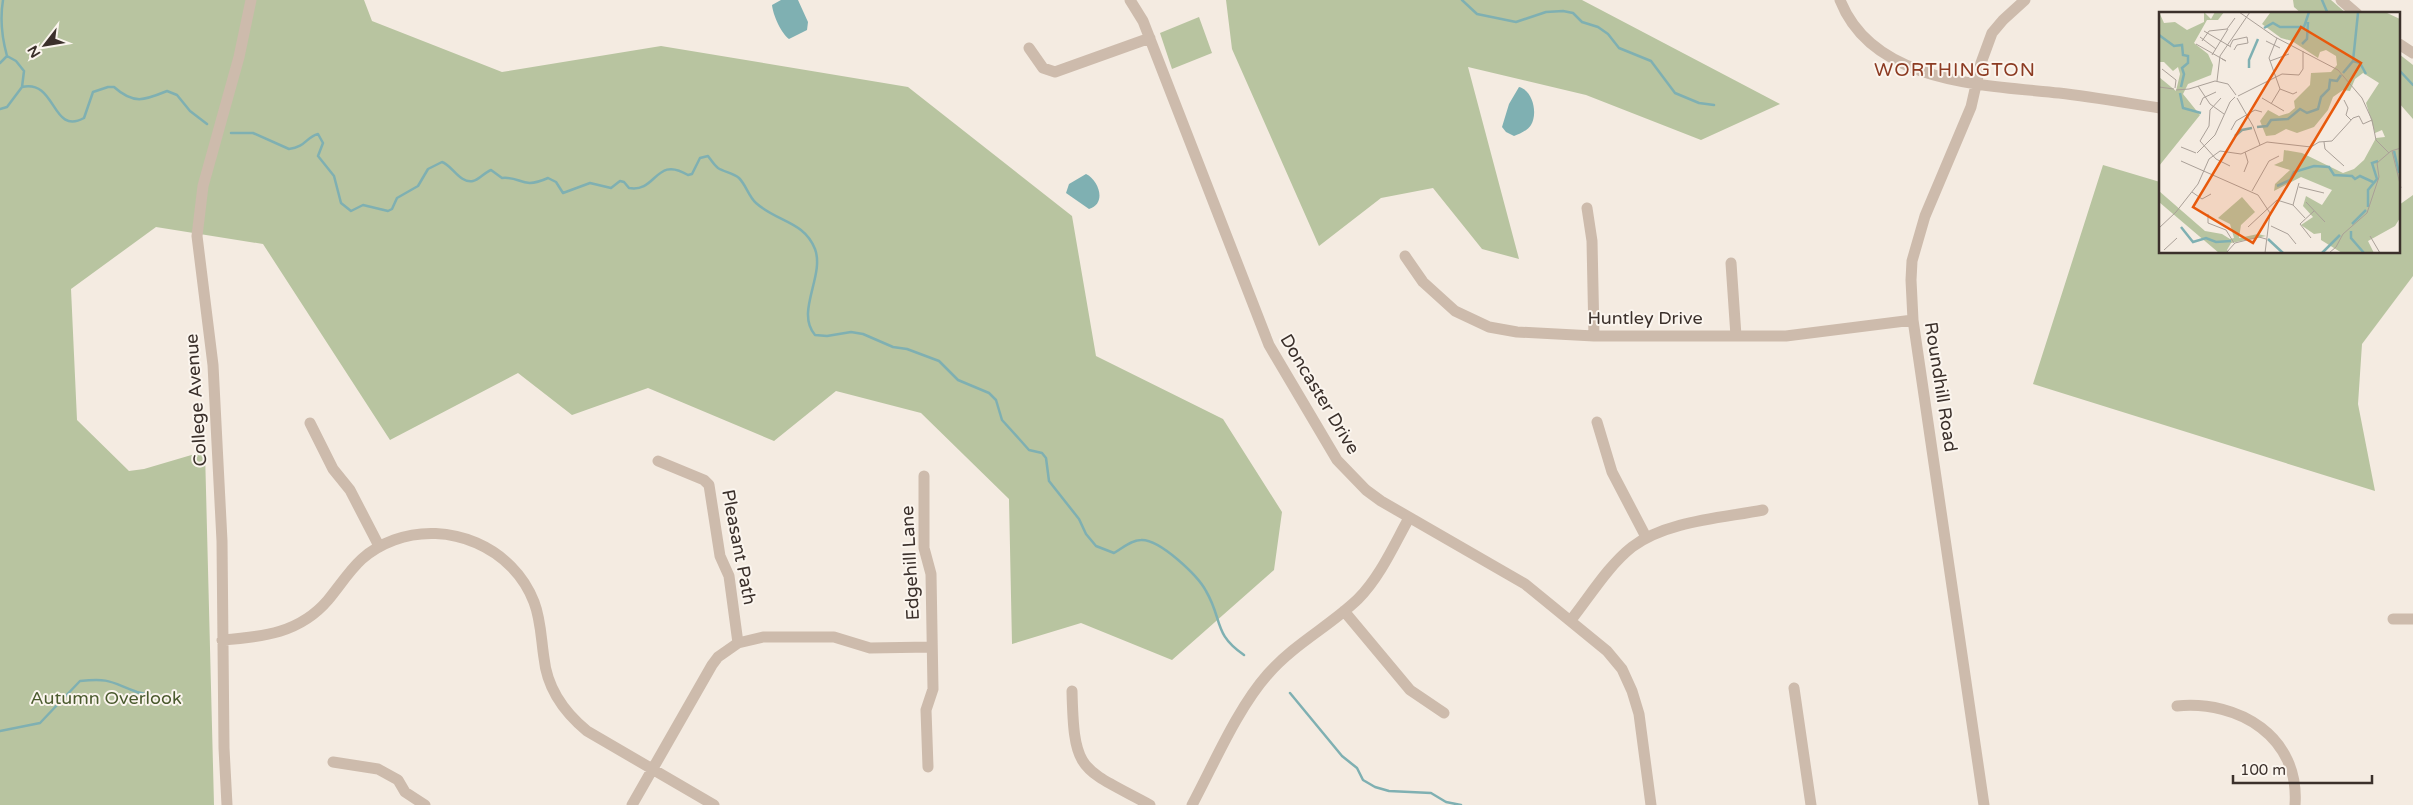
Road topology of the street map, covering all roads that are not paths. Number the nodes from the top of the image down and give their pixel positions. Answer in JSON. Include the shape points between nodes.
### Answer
{"nodes":[{"id":1,"x":252,"y":0,"type":"edge"},
{"id":2,"x":1130,"y":0,"type":"edge"},
{"id":3,"x":1840,"y":0,"type":"edge"},
{"id":4,"x":2025,"y":0,"type":"edge"},
{"id":5,"x":2341,"y":0,"type":"edge"},
{"id":6,"x":2355,"y":12,"type":"edge"},
{"id":7,"x":1150,"y":38,"type":"junction"},
{"id":8,"x":2400,"y":45,"type":"edge"},
{"id":9,"x":1029,"y":48,"type":"dead end"},
{"id":10,"x":2413,"y":53,"type":"edge"},
{"id":11,"x":1977,"y":84,"type":"junction"},
{"id":12,"x":2159,"y":108,"type":"edge"},
{"id":13,"x":1587,"y":208,"type":"dead end"},
{"id":14,"x":1405,"y":256,"type":"dead end"},
{"id":15,"x":1732,"y":263,"type":"dead end"},
{"id":16,"x":1913,"y":320,"type":"junction"},
{"id":17,"x":1594,"y":336,"type":"junction"},
{"id":18,"x":1736,"y":336,"type":"junction"},
{"id":19,"x":1596,"y":422,"type":"dead end"},
{"id":20,"x":310,"y":423,"type":"dead end"},
{"id":21,"x":658,"y":461,"type":"dead end"},
{"id":22,"x":924,"y":476,"type":"dead end"},
{"id":23,"x":1763,"y":510,"type":"dead end"},
{"id":24,"x":1409,"y":518,"type":"junction"},
{"id":25,"x":1646,"y":537,"type":"junction"},
{"id":26,"x":379,"y":546,"type":"junction"},
{"id":27,"x":1344,"y":611,"type":"junction"},
{"id":28,"x":2394,"y":618,"type":"dead end"},
{"id":29,"x":2413,"y":619,"type":"edge"},
{"id":30,"x":1571,"y":620,"type":"junction"},
{"id":31,"x":222,"y":640,"type":"junction"},
{"id":32,"x":738,"y":643,"type":"junction"},
{"id":33,"x":931,"y":647,"type":"junction"},
{"id":34,"x":1794,"y":688,"type":"dead end"},
{"id":35,"x":1072,"y":691,"type":"dead end"},
{"id":36,"x":2177,"y":706,"type":"dead end"},
{"id":37,"x":1444,"y":713,"type":"dead end"},
{"id":38,"x":333,"y":762,"type":"dead end"},
{"id":39,"x":928,"y":767,"type":"dead end"},
{"id":40,"x":651,"y":769,"type":"junction"},
{"id":41,"x":227,"y":805,"type":"edge"},
{"id":42,"x":425,"y":805,"type":"edge"},
{"id":43,"x":632,"y":805,"type":"edge"},
{"id":44,"x":714,"y":805,"type":"edge"},
{"id":45,"x":1150,"y":805,"type":"edge"},
{"id":46,"x":1192,"y":805,"type":"edge"},
{"id":47,"x":1651,"y":805,"type":"edge"},
{"id":48,"x":1811,"y":805,"type":"edge"},
{"id":49,"x":1984,"y":805,"type":"edge"},
{"id":50,"x":2295,"y":805,"type":"edge"}],
"edges":[{"from":1,"to":31,"type":"street","name":"College Avenue","via":[[203,186],[198,236],[213,365],[222,541]]},
{"from":2,"to":7,"type":"street","name":"Doncaster Drive"},
{"from":3,"to":11,"type":"street","via":[[1853,23],[1888,55],[1918,70]]},
{"from":4,"to":11,"type":"street","name":"Roundhill Road","via":[[1992,33]]},
{"from":5,"to":6,"type":"street"},
{"from":7,"to":9,"type":"street","via":[[1055,72],[1043,68]]},
{"from":7,"to":24,"type":"street","name":"Doncaster Drive","via":[[1257,317],[1281,368],[1337,460],[1366,490]]},
{"from":8,"to":10,"type":"street"},
{"from":11,"to":12,"type":"street"},
{"from":11,"to":16,"type":"street","name":"Roundhill Road","via":[[1971,107],[1917,239],[1910,280]]},
{"from":13,"to":17,"type":"street","via":[[1592,241]]},
{"from":14,"to":17,"type":"street","name":"Huntley Drive","via":[[1438,298],[1472,320],[1517,332]]},
{"from":15,"to":18,"type":"street"},
{"from":16,"to":18,"type":"street","name":"Huntley Drive","via":[[1821,333]]},
{"from":16,"to":49,"type":"street","name":"Roundhill Road"},
{"from":17,"to":18,"type":"street","name":"Huntley Drive"},
{"from":19,"to":25,"type":"street","via":[[1612,472]]},
{"from":20,"to":26,"type":"street"},
{"from":21,"to":32,"type":"street","name":"Pleasant Path","via":[[709,485],[720,556],[729,576]]},
{"from":22,"to":33,"type":"street","name":"Edgehill Lane","via":[[924,548],[931,574]]},
{"from":23,"to":25,"type":"street","via":[[1675,527]]},
{"from":24,"to":27,"type":"street","via":[[1370,584]]},
{"from":24,"to":30,"type":"street","name":"Doncaster Drive","via":[[1502,569]]},
{"from":25,"to":30,"type":"street","via":[[1618,561]]},
{"from":26,"to":31,"type":"street","via":[[354,565],[323,605],[298,624],[269,636]]},
{"from":26,"to":40,"type":"street","via":[[403,537],[444,533],[480,544],[508,564],[534,602],[549,680],[564,708],[587,731]]},
{"from":27,"to":37,"type":"street","via":[[1410,690]]},
{"from":27,"to":46,"type":"street","via":[[1298,645],[1266,676]]},
{"from":28,"to":29,"type":"street"},
{"from":30,"to":47,"type":"street","name":"Doncaster Drive","via":[[1607,651],[1622,670],[1632,691],[1639,714]]},
{"from":31,"to":41,"type":"street","name":"College Avenue"},
{"from":32,"to":33,"type":"street","via":[[763,637],[834,637],[870,648]]},
{"from":32,"to":40,"type":"street","via":[[712,665]]},
{"from":33,"to":39,"type":"street","name":"Edgehill Lane","via":[[933,688],[926,710]]},
{"from":34,"to":48,"type":"street"},
{"from":35,"to":45,"type":"street","via":[[1075,744],[1084,765],[1093,774]]},
{"from":36,"to":50,"type":"street","via":[[2193,705],[2222,711],[2258,724],[2271,734],[2290,762]]},
{"from":38,"to":42,"type":"street","via":[[378,770],[398,780],[406,792]]},
{"from":40,"to":43,"type":"street"},
{"from":40,"to":44,"type":"street"}]}
